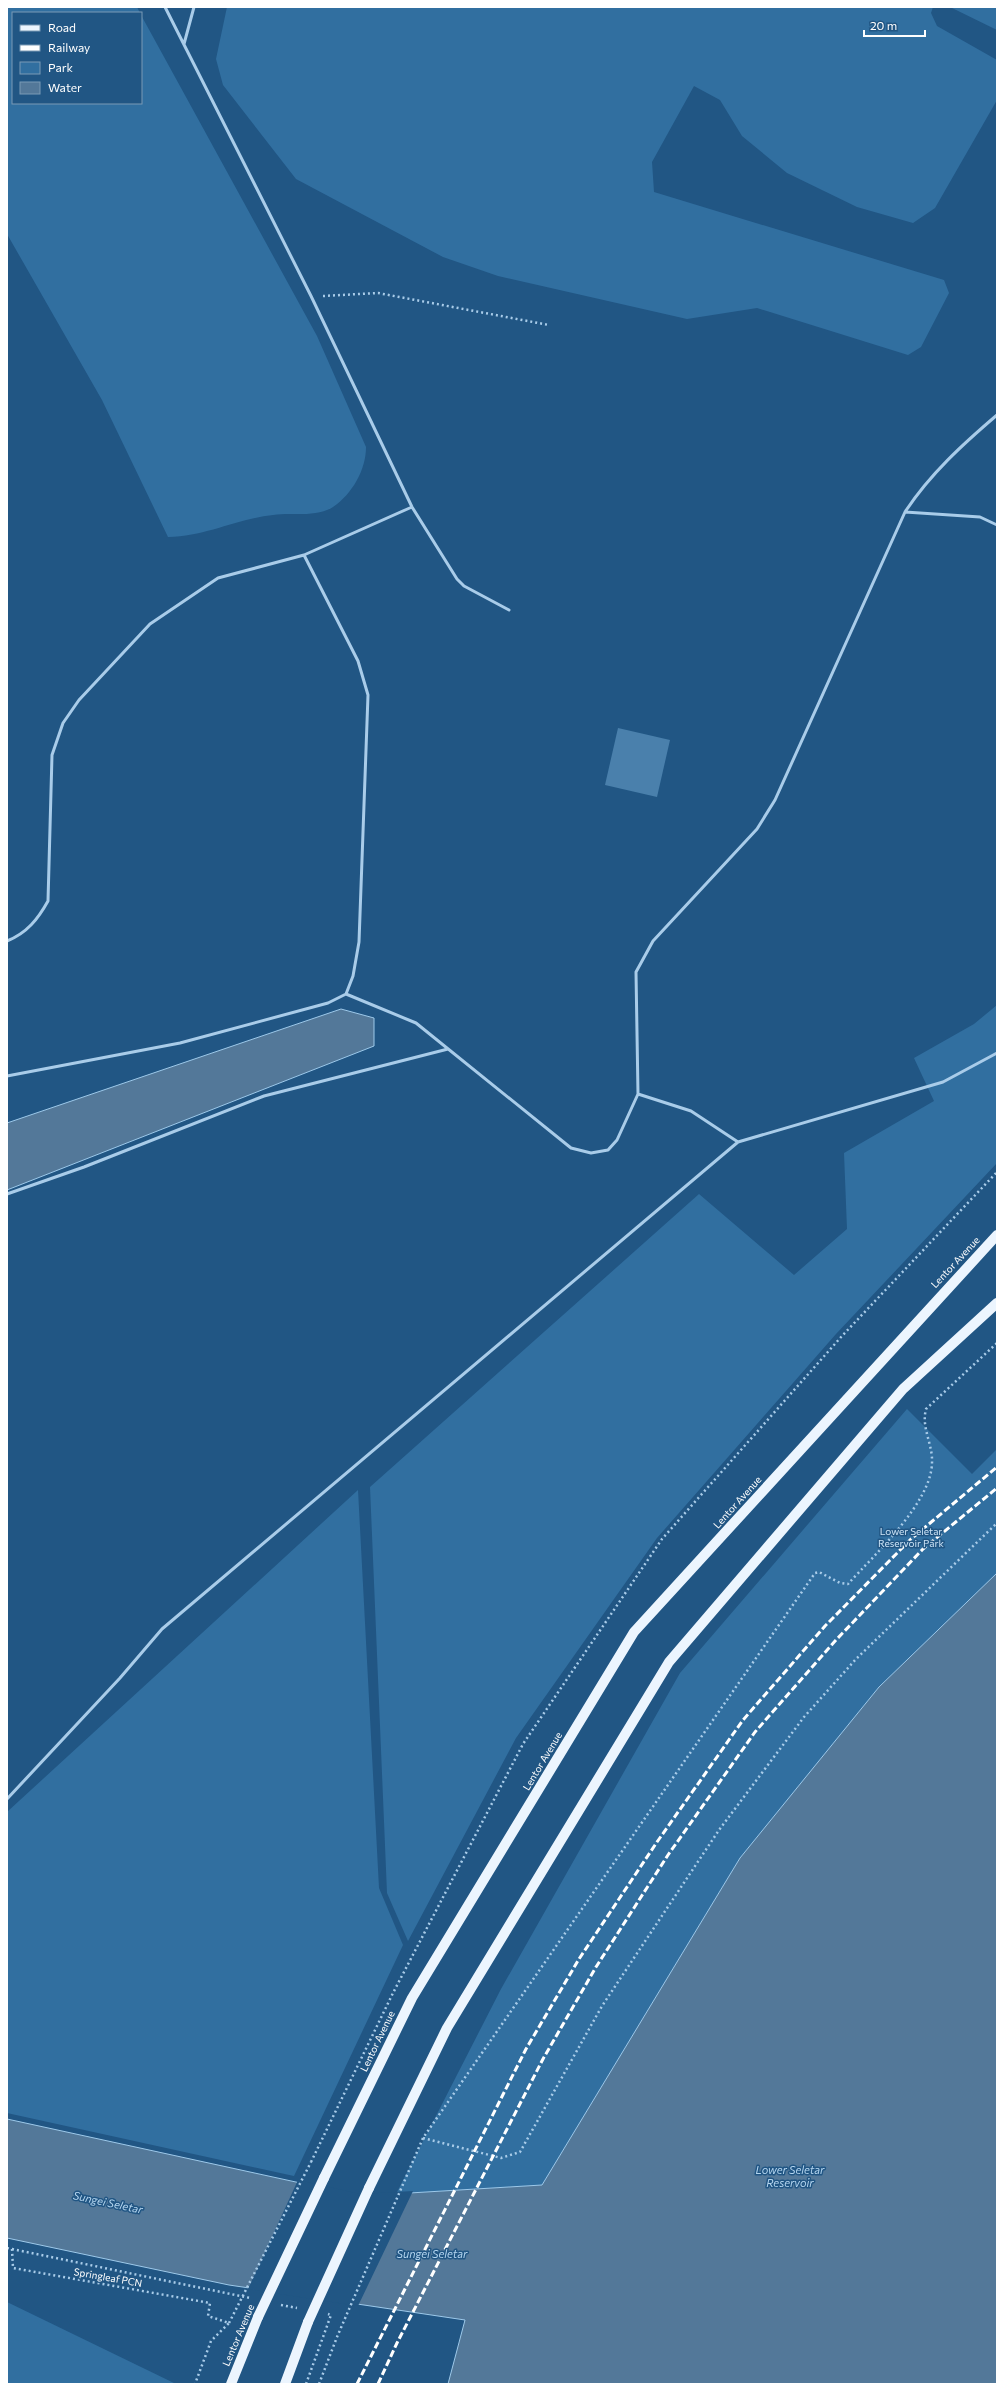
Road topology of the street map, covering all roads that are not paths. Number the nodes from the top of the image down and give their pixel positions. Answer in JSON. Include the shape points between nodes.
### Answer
{"nodes":[{"id":1,"x":166,"y":7,"type":"edge"},
{"id":2,"x":194,"y":7,"type":"edge"},
{"id":3,"x":184,"y":44,"type":"junction"},
{"id":4,"x":997,"y":415,"type":"edge"},
{"id":5,"x":412,"y":507,"type":"junction"},
{"id":6,"x":905,"y":512,"type":"junction"},
{"id":7,"x":997,"y":525,"type":"edge"},
{"id":8,"x":304,"y":555,"type":"junction"},
{"id":9,"x":509,"y":610,"type":"dead end"},
{"id":10,"x":7,"y":941,"type":"edge"},
{"id":11,"x":346,"y":994,"type":"junction"},
{"id":12,"x":448,"y":1049,"type":"junction"},
{"id":13,"x":997,"y":1053,"type":"edge"},
{"id":14,"x":7,"y":1076,"type":"edge"},
{"id":15,"x":638,"y":1094,"type":"junction"},
{"id":16,"x":738,"y":1142,"type":"junction"},
{"id":17,"x":7,"y":1194,"type":"edge"},
{"id":18,"x":997,"y":1235,"type":"edge"},
{"id":19,"x":997,"y":1303,"type":"edge"},
{"id":20,"x":7,"y":1799,"type":"edge"},
{"id":21,"x":231,"y":2384,"type":"edge"},
{"id":22,"x":285,"y":2384,"type":"edge"}],
"edges":[{"from":1,"to":3,"type":"lane"},
{"from":2,"to":3,"type":"lane"},
{"from":3,"to":5,"type":"lane","via":[[311,296]]},
{"from":4,"to":6,"type":"lane","via":[[957,450],[919,491]]},
{"from":5,"to":8,"type":"lane"},
{"from":5,"to":9,"type":"lane","via":[[457,579],[464,586]]},
{"from":6,"to":7,"type":"lane","via":[[980,517]]},
{"from":6,"to":15,"type":"lane","via":[[775,800],[757,829],[653,941],[636,972]]},
{"from":8,"to":10,"type":"lane","via":[[218,578],[150,624],[79,700],[63,723],[52,755],[48,901],[37,921],[18,937]]},
{"from":8,"to":11,"type":"lane","via":[[358,661],[368,695],[359,942],[353,976]]},
{"from":11,"to":12,"type":"lane","via":[[416,1023]]},
{"from":11,"to":14,"type":"lane","via":[[328,1003],[180,1043]]},
{"from":12,"to":15,"type":"lane","via":[[571,1148],[591,1153],[608,1150],[617,1140]]},
{"from":12,"to":17,"type":"lane","via":[[264,1096],[84,1167]]},
{"from":13,"to":16,"type":"lane","via":[[943,1082]]},
{"from":15,"to":16,"type":"lane","via":[[691,1111]]},
{"from":16,"to":20,"type":"lane","via":[[162,1629]]},
{"from":18,"to":21,"type":"main road","name":"Lentor Avenue","bridge":true,"via":[[634,1632],[412,1998],[258,2317]]},
{"from":19,"to":22,"type":"main road","bridge":true,"via":[[903,1389],[669,1662],[447,2028],[369,2188],[308,2322]]}]}
